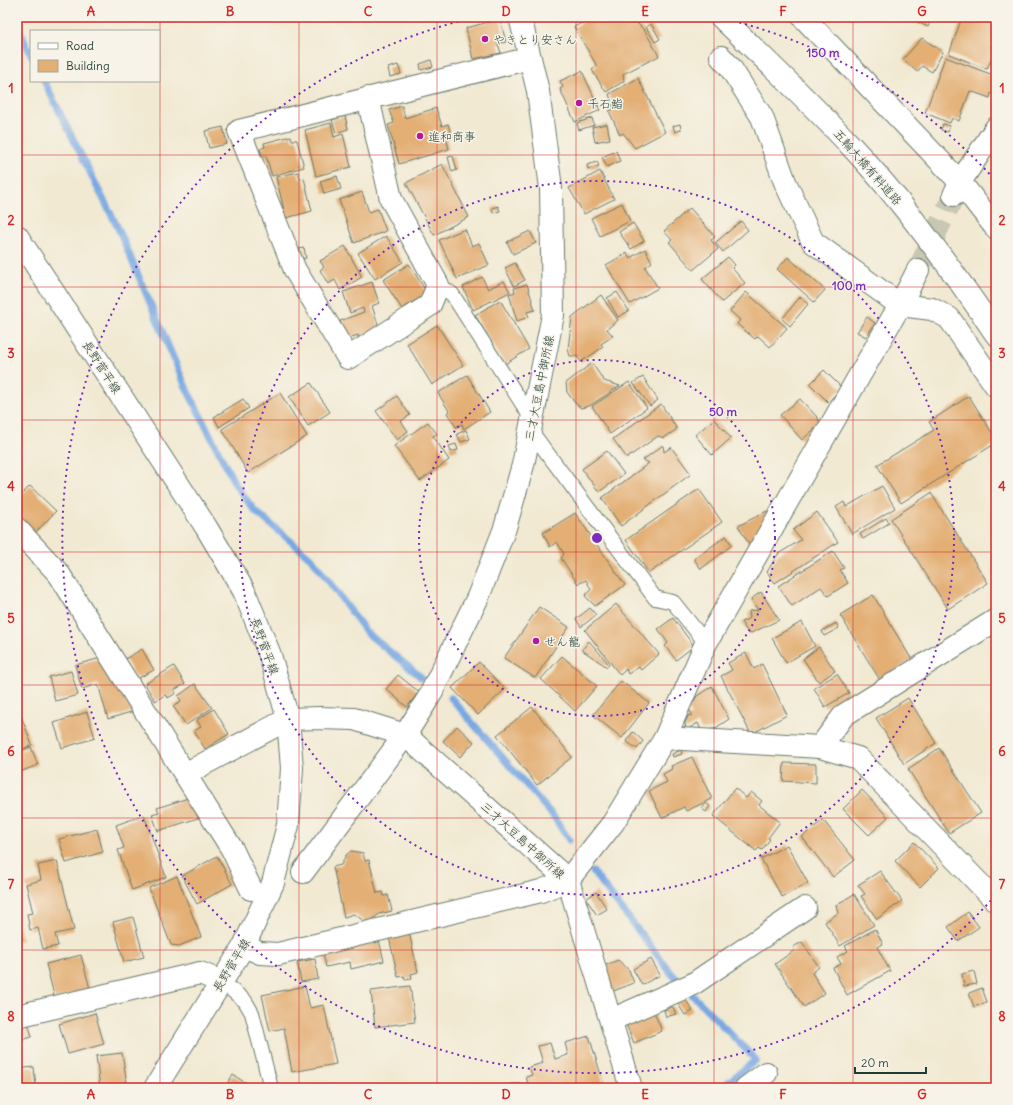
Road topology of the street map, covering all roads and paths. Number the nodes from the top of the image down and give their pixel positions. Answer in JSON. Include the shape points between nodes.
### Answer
{"nodes":[{"id":1,"x":520,"y":17,"type":"edge"},
{"id":2,"x":720,"y":17,"type":"edge"},
{"id":3,"x":803,"y":17,"type":"edge"},
{"id":4,"x":721,"y":57,"type":"dead end"},
{"id":5,"x":530,"y":58,"type":"junction"},
{"id":6,"x":368,"y":98,"type":"junction"},
{"id":7,"x":996,"y":128,"type":"edge"},
{"id":8,"x":957,"y":188,"type":"junction"},
{"id":9,"x":996,"y":228,"type":"edge"},
{"id":10,"x":17,"y":236,"type":"edge"},
{"id":11,"x":918,"y":270,"type":"tunnel mouth"},
{"id":12,"x":438,"y":285,"type":"junction"},
{"id":13,"x":900,"y":305,"type":"junction"},
{"id":14,"x":996,"y":334,"type":"edge"},
{"id":15,"x":996,"y":386,"type":"edge"},
{"id":16,"x":531,"y":425,"type":"junction"},
{"id":17,"x":17,"y":529,"type":"edge"},
{"id":18,"x":996,"y":620,"type":"edge"},
{"id":19,"x":706,"y":643,"type":"junction"},
{"id":20,"x":288,"y":719,"type":"junction"},
{"id":21,"x":405,"y":736,"type":"junction"},
{"id":22,"x":665,"y":738,"type":"junction"},
{"id":23,"x":820,"y":747,"type":"junction"},
{"id":24,"x":185,"y":774,"type":"junction"},
{"id":25,"x":303,"y":872,"type":"dead end"},
{"id":26,"x":568,"y":880,"type":"junction"},
{"id":27,"x":251,"y":889,"type":"dead end"},
{"id":28,"x":996,"y":901,"type":"edge"},
{"id":29,"x":805,"y":908,"type":"dead end"},
{"id":30,"x":244,"y":946,"type":"junction"},
{"id":31,"x":222,"y":982,"type":"junction"},
{"id":32,"x":17,"y":1016,"type":"edge"},
{"id":33,"x":611,"y":1020,"type":"junction"},
{"id":34,"x":766,"y":1073,"type":"dead end"},
{"id":35,"x":155,"y":1088,"type":"edge"},
{"id":36,"x":271,"y":1088,"type":"edge"},
{"id":37,"x":631,"y":1088,"type":"edge"},
{"id":38,"x":746,"y":1088,"type":"edge"}],
"edges":[{"from":1,"to":5,"type":"street","name":"三才大豆島中御所線"},
{"from":2,"to":14,"type":"street","name":"五輪大橋有料道路","via":[[853,148],[952,269]]},
{"from":3,"to":8,"type":"street"},
{"from":4,"to":13,"type":"street","via":[[762,117],[785,182],[813,242]]},
{"from":5,"to":6,"type":"street"},
{"from":5,"to":16,"type":"street","name":"三才大豆島中御所線","via":[[538,91],[551,188],[553,315]]},
{"from":6,"to":12,"type":"street","via":[[391,199]]},
{"from":6,"to":12,"type":"street","via":[[240,131],[296,270],[348,358],[430,306]]},
{"from":7,"to":8,"type":"street"},
{"from":8,"to":9,"type":"street"},
{"from":10,"to":20,"type":"street","name":"長野菅平線","via":[[206,527],[244,591],[270,655]]},
{"from":11,"to":13,"type":"street"},
{"from":12,"to":16,"type":"lane","via":[[452,294]]},
{"from":13,"to":15,"type":"street","via":[[932,309],[949,318]]},
{"from":13,"to":19,"type":"street"},
{"from":16,"to":19,"type":"lane","via":[[655,598],[673,602]]},
{"from":16,"to":21,"type":"street","name":"三才大豆島中御所線","via":[[506,528],[478,597],[429,697]]},
{"from":17,"to":24,"type":"street","via":[[59,574]]},
{"from":18,"to":23,"type":"street","via":[[844,715]]},
{"from":19,"to":22,"type":"street"},
{"from":20,"to":21,"type":"street","name":"三才大豆島中御所線","via":[[354,719]]},
{"from":20,"to":24,"type":"street"},
{"from":20,"to":30,"type":"street","name":"長野菅平線","via":[[292,768],[288,825],[273,883]]},
{"from":21,"to":25,"type":"street"},
{"from":21,"to":26,"type":"street","name":"三才大豆島中御所線"},
{"from":22,"to":23,"type":"street"},
{"from":22,"to":26,"type":"street","via":[[613,822]]},
{"from":23,"to":28,"type":"street","via":[[858,758]]},
{"from":24,"to":27,"type":"street","via":[[232,850]]},
{"from":26,"to":30,"type":"street","via":[[541,891],[278,954],[260,953]]},
{"from":26,"to":33,"type":"street","name":"三才大豆島中御所線"},
{"from":29,"to":33,"type":"street","via":[[686,987]]},
{"from":30,"to":31,"type":"street","name":"長野菅平線"},
{"from":31,"to":32,"type":"street","via":[[200,973]]},
{"from":31,"to":35,"type":"street","name":"長野菅平線"},
{"from":31,"to":36,"type":"lane","via":[[245,1000],[252,1013]]},
{"from":33,"to":37,"type":"street","name":"三才大豆島中御所線"},
{"from":34,"to":38,"type":"street"}]}
